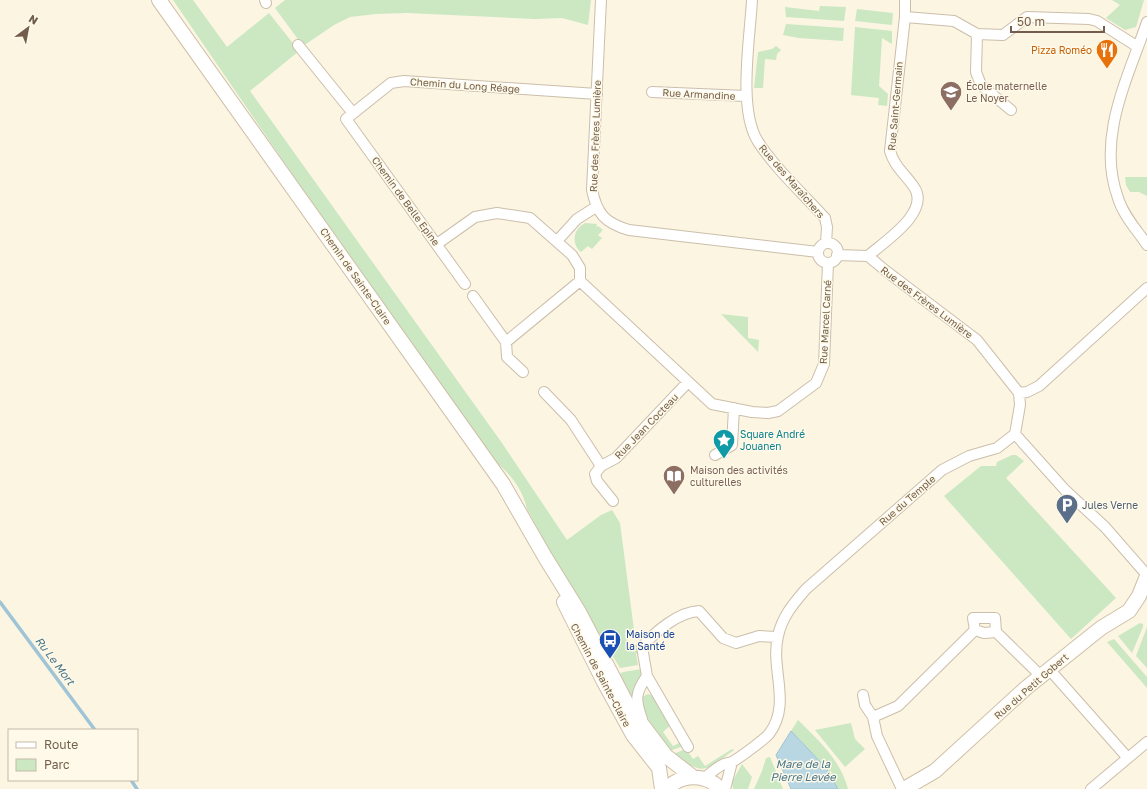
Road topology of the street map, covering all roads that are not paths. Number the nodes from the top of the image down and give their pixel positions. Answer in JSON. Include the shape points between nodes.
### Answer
{"nodes":[{"id":1,"x":159,"y":0,"type":"edge"},
{"id":2,"x":601,"y":0,"type":"edge"},
{"id":3,"x":752,"y":0,"type":"edge"},
{"id":4,"x":905,"y":0,"type":"edge"},
{"id":5,"x":905,"y":19,"type":"junction"},
{"id":6,"x":1147,"y":22,"type":"edge"},
{"id":7,"x":977,"y":34,"type":"junction"},
{"id":8,"x":298,"y":44,"type":"dead end"},
{"id":9,"x":1138,"y":47,"type":"junction"},
{"id":10,"x":652,"y":92,"type":"dead end"},
{"id":11,"x":597,"y":94,"type":"junction"},
{"id":12,"x":746,"y":96,"type":"junction"},
{"id":13,"x":1011,"y":110,"type":"dead end"},
{"id":14,"x":349,"y":115,"type":"junction"},
{"id":15,"x":596,"y":207,"type":"junction"},
{"id":16,"x":557,"y":240,"type":"junction"},
{"id":17,"x":437,"y":244,"type":"junction"},
{"id":18,"x":826,"y":244,"type":"junction"},
{"id":19,"x":1147,"y":245,"type":"edge"},
{"id":20,"x":818,"y":252,"type":"junction"},
{"id":21,"x":838,"y":255,"type":"junction"},
{"id":22,"x":868,"y":256,"type":"junction"},
{"id":23,"x":828,"y":263,"type":"junction"},
{"id":24,"x":580,"y":281,"type":"junction"},
{"id":25,"x":465,"y":284,"type":"dead end"},
{"id":26,"x":1147,"y":288,"type":"edge"},
{"id":27,"x":473,"y":296,"type":"dead end"},
{"id":28,"x":506,"y":342,"type":"junction"},
{"id":29,"x":523,"y":372,"type":"dead end"},
{"id":30,"x":688,"y":382,"type":"junction"},
{"id":31,"x":544,"y":392,"type":"dead end"},
{"id":32,"x":1019,"y":393,"type":"junction"},
{"id":33,"x":734,"y":408,"type":"junction"},
{"id":34,"x":1015,"y":434,"type":"junction"},
{"id":35,"x":716,"y":456,"type":"dead end"},
{"id":36,"x":601,"y":466,"type":"junction"},
{"id":37,"x":613,"y":502,"type":"dead end"},
{"id":38,"x":545,"y":557,"type":"junction"},
{"id":39,"x":1147,"y":576,"type":"edge"},
{"id":40,"x":974,"y":630,"type":"junction"},
{"id":41,"x":996,"y":632,"type":"junction"},
{"id":42,"x":777,"y":637,"type":"junction"},
{"id":43,"x":1045,"y":673,"type":"junction"},
{"id":44,"x":647,"y":676,"type":"junction"},
{"id":45,"x":863,"y":695,"type":"dead end"},
{"id":46,"x":873,"y":717,"type":"junction"},
{"id":47,"x":647,"y":732,"type":"junction"},
{"id":48,"x":1147,"y":742,"type":"edge"},
{"id":49,"x":688,"y":747,"type":"dead end"},
{"id":50,"x":1127,"y":757,"type":"junction"},
{"id":51,"x":732,"y":762,"type":"junction"},
{"id":52,"x":698,"y":778,"type":"junction"},
{"id":53,"x":662,"y":789,"type":"edge"},
{"id":54,"x":667,"y":789,"type":"edge"},
{"id":55,"x":721,"y":789,"type":"edge"},
{"id":56,"x":725,"y":789,"type":"edge"},
{"id":57,"x":903,"y":789,"type":"edge"},
{"id":58,"x":1091,"y":789,"type":"edge"}],
"edges":[{"from":1,"to":38,"type":"main road","name":"Chemin de Sainte-Claire","via":[[499,478]]},
{"from":2,"to":11,"type":"street","name":"Rue des Frères Lumière"},
{"from":3,"to":12,"type":"street","name":"Rue des Maraîchers"},
{"from":4,"to":5,"type":"street","name":"Rue Saint-Germain"},
{"from":5,"to":7,"type":"street","via":[[954,21]]},
{"from":5,"to":22,"type":"street","name":"Rue Saint-Germain","via":[[890,151],[900,172],[914,187],[918,197],[917,207],[912,216]]},
{"from":6,"to":9,"type":"street"},
{"from":7,"to":9,"type":"street","via":[[1004,35],[1027,17],[1089,19],[1097,21]]},
{"from":7,"to":13,"type":"street","via":[[976,72],[981,85]]},
{"from":8,"to":14,"type":"street","name":"Chemin de Belle Epine"},
{"from":9,"to":19,"type":"street","via":[[1114,116],[1110,154],[1118,198],[1126,215]]},
{"from":10,"to":12,"type":"street","name":"Rue Armandine"},
{"from":11,"to":14,"type":"street","name":"Chemin du Long Réage","via":[[404,81],[391,83]]},
{"from":11,"to":15,"type":"street","name":"Rue des Frères Lumière","via":[[592,190]]},
{"from":12,"to":18,"type":"street","name":"Rue des Maraîchers","via":[[756,139],[768,156],[825,218]]},
{"from":14,"to":17,"type":"street","name":"Chemin de Belle Epine"},
{"from":15,"to":16,"type":"street","via":[[577,219]]},
{"from":15,"to":20,"type":"street","name":"Rue des Frères Lumière","via":[[604,218],[615,226],[629,230]]},
{"from":16,"to":17,"type":"street","via":[[530,218],[497,213],[475,216]]},
{"from":16,"to":24,"type":"street","via":[[572,255],[580,268]]},
{"from":17,"to":25,"type":"street","name":"Chemin de Belle Epine"},
{"from":18,"to":20,"type":"street","via":[[821,246]]},
{"from":18,"to":21,"type":"street","via":[[835,246]]},
{"from":20,"to":23,"type":"street","via":[[820,259]]},
{"from":21,"to":22,"type":"street"},
{"from":21,"to":23,"type":"street","via":[[834,261]]},
{"from":22,"to":32,"type":"street","name":"Rue des Frères Lumière","via":[[977,340]]},
{"from":23,"to":33,"type":"street","name":"Rue Marcel Carné","via":[[824,364],[816,383],[778,410],[768,413]]},
{"from":24,"to":28,"type":"street"},
{"from":24,"to":30,"type":"street","name":"Rue Marcel Carné"},
{"from":26,"to":32,"type":"street","via":[[1039,386]]},
{"from":27,"to":28,"type":"street"},
{"from":28,"to":29,"type":"street","via":[[507,357]]},
{"from":30,"to":33,"type":"street","name":"Rue Marcel Carné","via":[[712,404]]},
{"from":30,"to":36,"type":"street","name":"Rue Jean Cocteau","via":[[616,458]]},
{"from":31,"to":36,"type":"street","via":[[571,420]]},
{"from":32,"to":34,"type":"street","via":[[1020,405]]},
{"from":33,"to":35,"type":"street","via":[[732,445]]},
{"from":34,"to":39,"type":"street","via":[[1065,490],[1105,527]]},
{"from":34,"to":42,"type":"street","name":"Rue du Temple","via":[[997,448],[956,462],[929,480],[806,590],[788,609]]},
{"from":36,"to":37,"type":"street","via":[[596,474],[596,481]]},
{"from":38,"to":47,"type":"main road","name":"Chemin de Sainte-Claire","via":[[579,612],[628,706]]},
{"from":38,"to":53,"type":"main road","name":"Chemin de Sainte-Claire","via":[[570,616],[633,736],[659,768]]},
{"from":39,"to":43,"type":"main road","name":"Rue du Petit Gobert","via":[[1139,596],[1129,611],[1101,628]]},
{"from":40,"to":41,"type":"street","via":[[984,633]]},
{"from":40,"to":41,"type":"street","via":[[973,618],[995,618]]},
{"from":40,"to":46,"type":"street","via":[[898,706]]},
{"from":41,"to":43,"type":"street"},
{"from":42,"to":44,"type":"street","via":[[759,636],[736,643],[723,638],[698,611],[688,612],[652,635],[642,647]]},
{"from":42,"to":51,"type":"street","name":"Rue du Temple","via":[[780,695],[777,720],[768,736]]},
{"from":43,"to":50,"type":"street"},
{"from":43,"to":57,"type":"main road","name":"Rue du Petit Gobert","via":[[935,771]]},
{"from":44,"to":47,"type":"street","via":[[638,688],[636,705]]},
{"from":44,"to":49,"type":"street"},
{"from":45,"to":46,"type":"street","via":[[865,705]]},
{"from":46,"to":57,"type":"street","via":[[877,736]]},
{"from":47,"to":52,"type":"main road","name":"Chemin de Sainte-Claire","via":[[666,756]]},
{"from":48,"to":50,"type":"street"},
{"from":50,"to":58,"type":"street"},
{"from":51,"to":52,"type":"street","name":"Rue du Temple","via":[[723,764]]},
{"from":51,"to":56,"type":"street"},
{"from":52,"to":54,"type":"main road","via":[[681,779]]},
{"from":52,"to":55,"type":"main road","name":"Chemin de Sainte-Claire","via":[[716,784]]}]}
